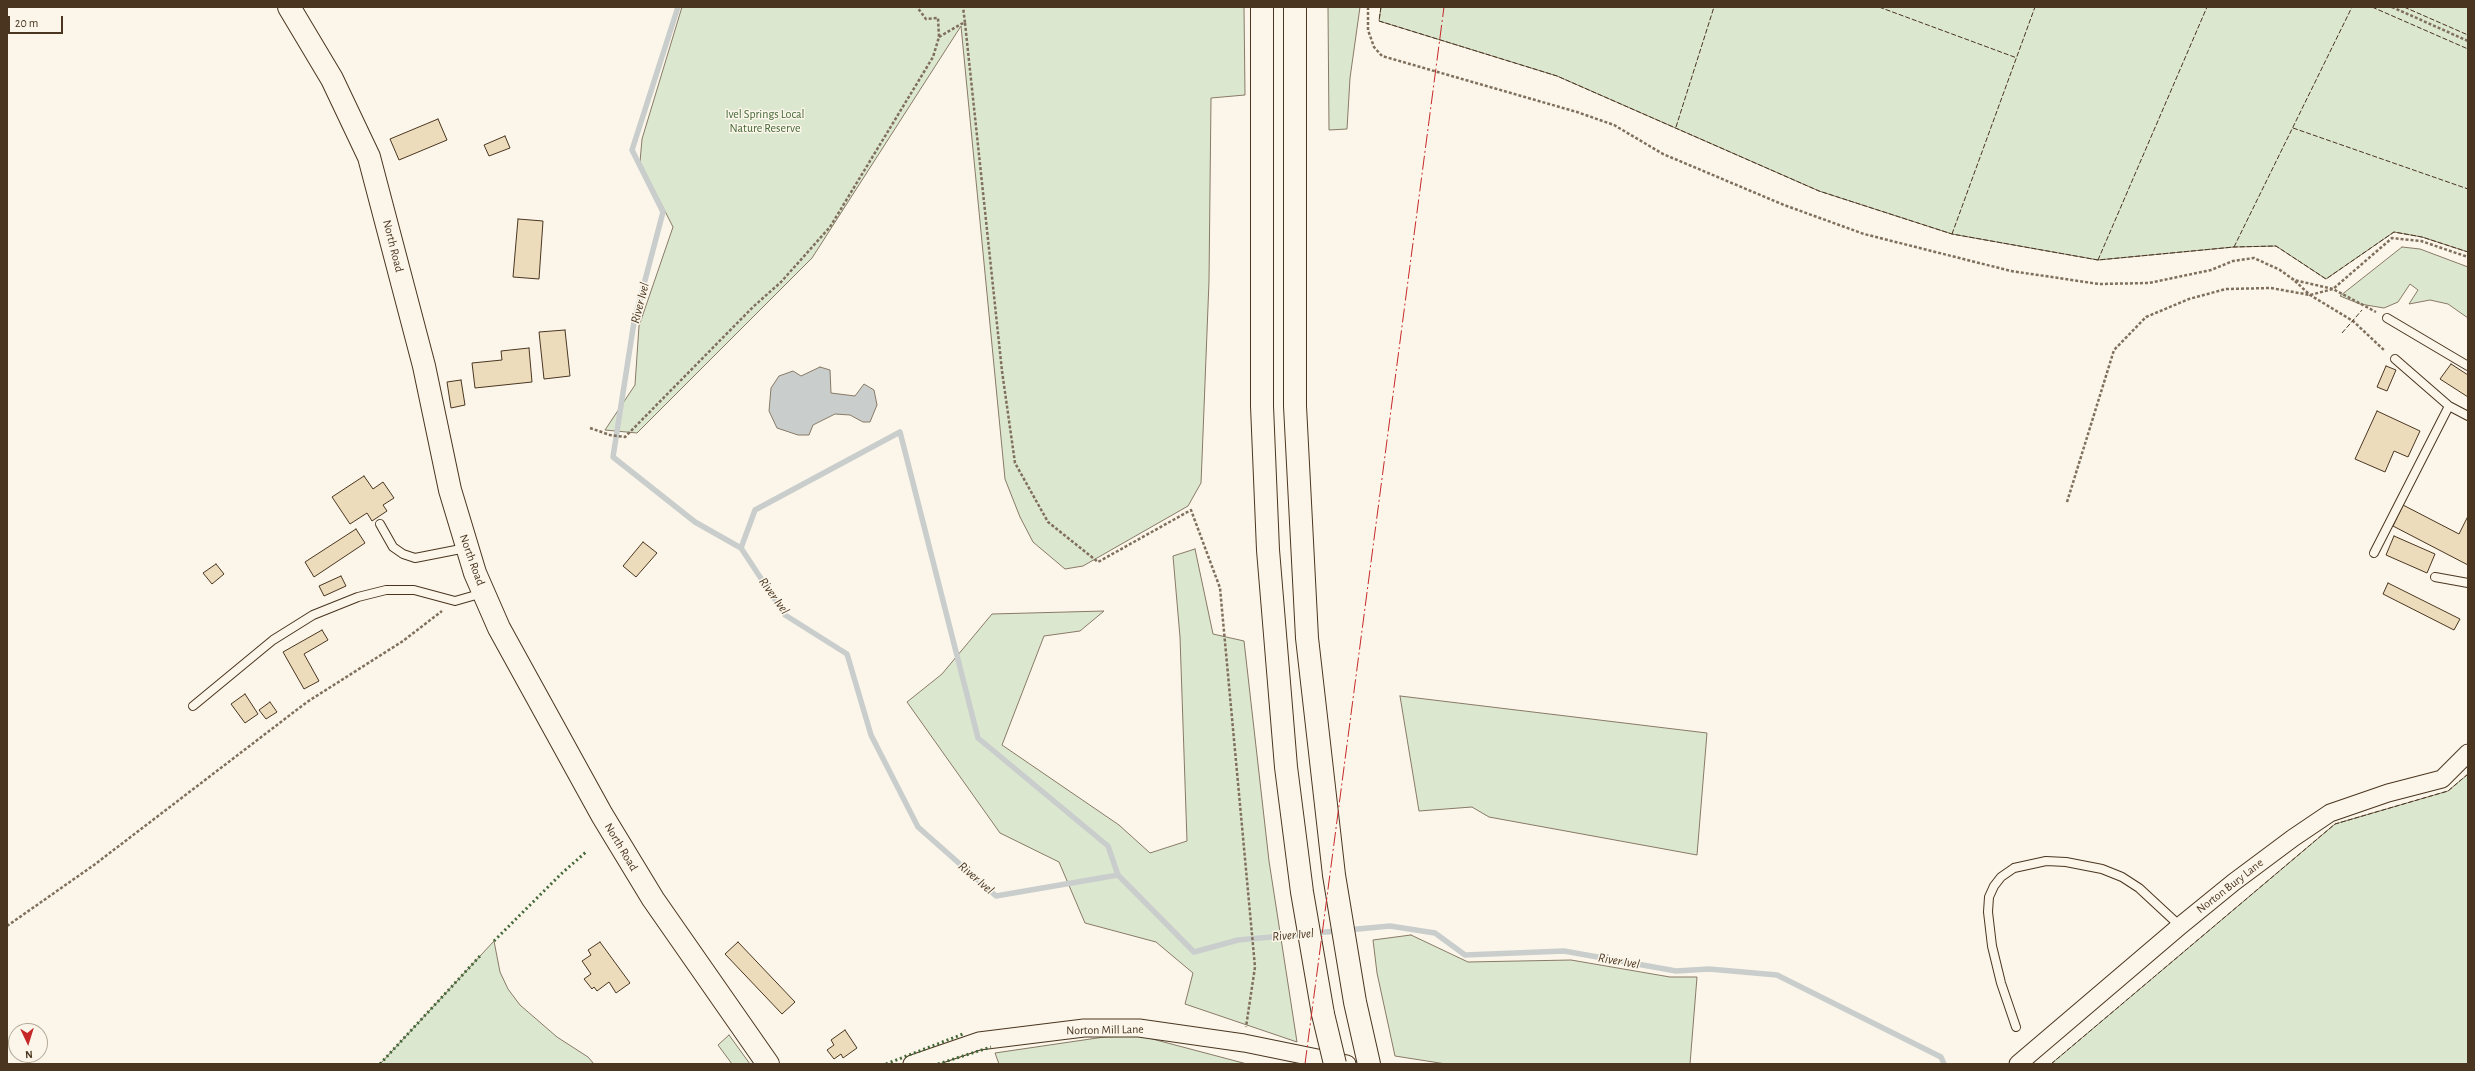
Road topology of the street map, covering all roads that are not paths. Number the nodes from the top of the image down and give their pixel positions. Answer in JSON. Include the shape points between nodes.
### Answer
{"nodes":[{"id":1,"x":289,"y":7,"type":"edge"},
{"id":2,"x":1262,"y":7,"type":"edge"},
{"id":3,"x":1295,"y":7,"type":"edge"},
{"id":4,"x":2387,"y":318,"type":"road end"},
{"id":5,"x":2395,"y":359,"type":"road end"},
{"id":6,"x":2468,"y":366,"type":"edge"},
{"id":7,"x":2450,"y":406,"type":"junction"},
{"id":8,"x":2468,"y":416,"type":"edge"},
{"id":9,"x":380,"y":524,"type":"dead end"},
{"id":10,"x":466,"y":548,"type":"junction"},
{"id":11,"x":2374,"y":553,"type":"dead end"},
{"id":12,"x":2435,"y":578,"type":"dead end"},
{"id":13,"x":2468,"y":583,"type":"edge"},
{"id":14,"x":484,"y":593,"type":"junction"},
{"id":15,"x":193,"y":706,"type":"dead end"},
{"id":16,"x":2468,"y":753,"type":"edge"},
{"id":17,"x":2180,"y":926,"type":"junction"},
{"id":18,"x":2016,"y":1027,"type":"dead end"},
{"id":19,"x":768,"y":1064,"type":"edge"},
{"id":20,"x":912,"y":1064,"type":"edge"},
{"id":21,"x":1335,"y":1064,"type":"edge"},
{"id":22,"x":1347,"y":1064,"type":"edge"},
{"id":23,"x":1369,"y":1064,"type":"edge"},
{"id":24,"x":2018,"y":1064,"type":"edge"}],
"edges":[{"from":1,"to":10,"type":"main road","name":"North Road","via":[[332,79],[369,157],[424,366],[450,490]]},
{"from":2,"to":21,"type":"main road","bridge":true,"via":[[1262,406],[1268,550],[1286,767],[1302,892],[1323,1014]]},
{"from":3,"to":23,"type":"main road","via":[[1295,406],[1307,638],[1334,876],[1355,1002]]},
{"from":4,"to":6,"type":"lane"},
{"from":5,"to":7,"type":"lane"},
{"from":7,"to":8,"type":"lane"},
{"from":7,"to":11,"type":"lane"},
{"from":9,"to":10,"type":"lane","via":[[393,548],[415,558]]},
{"from":10,"to":14,"type":"main road","name":"North Road"},
{"from":12,"to":13,"type":"lane"},
{"from":14,"to":15,"type":"lane","via":[[455,601],[407,590],[386,590],[351,600],[313,615],[273,640]]},
{"from":14,"to":19,"type":"main road","name":"North Road","via":[[512,654],[653,899]]},
{"from":16,"to":17,"type":"street","name":"Norton Bury Lane","via":[[2442,779],[2388,793],[2330,813],[2234,882]]},
{"from":17,"to":18,"type":"lane","via":[[2139,888],[2122,877],[2102,869],[2046,861],[2014,868],[2001,877],[1994,886],[1989,897],[1988,912],[1992,946],[2001,983]]},
{"from":17,"to":24,"type":"street","name":"Norton Bury Lane"},
{"from":20,"to":22,"type":"street","name":"Norton Mill Lane","via":[[979,1041],[1084,1028],[1139,1028],[1244,1043]]}]}
